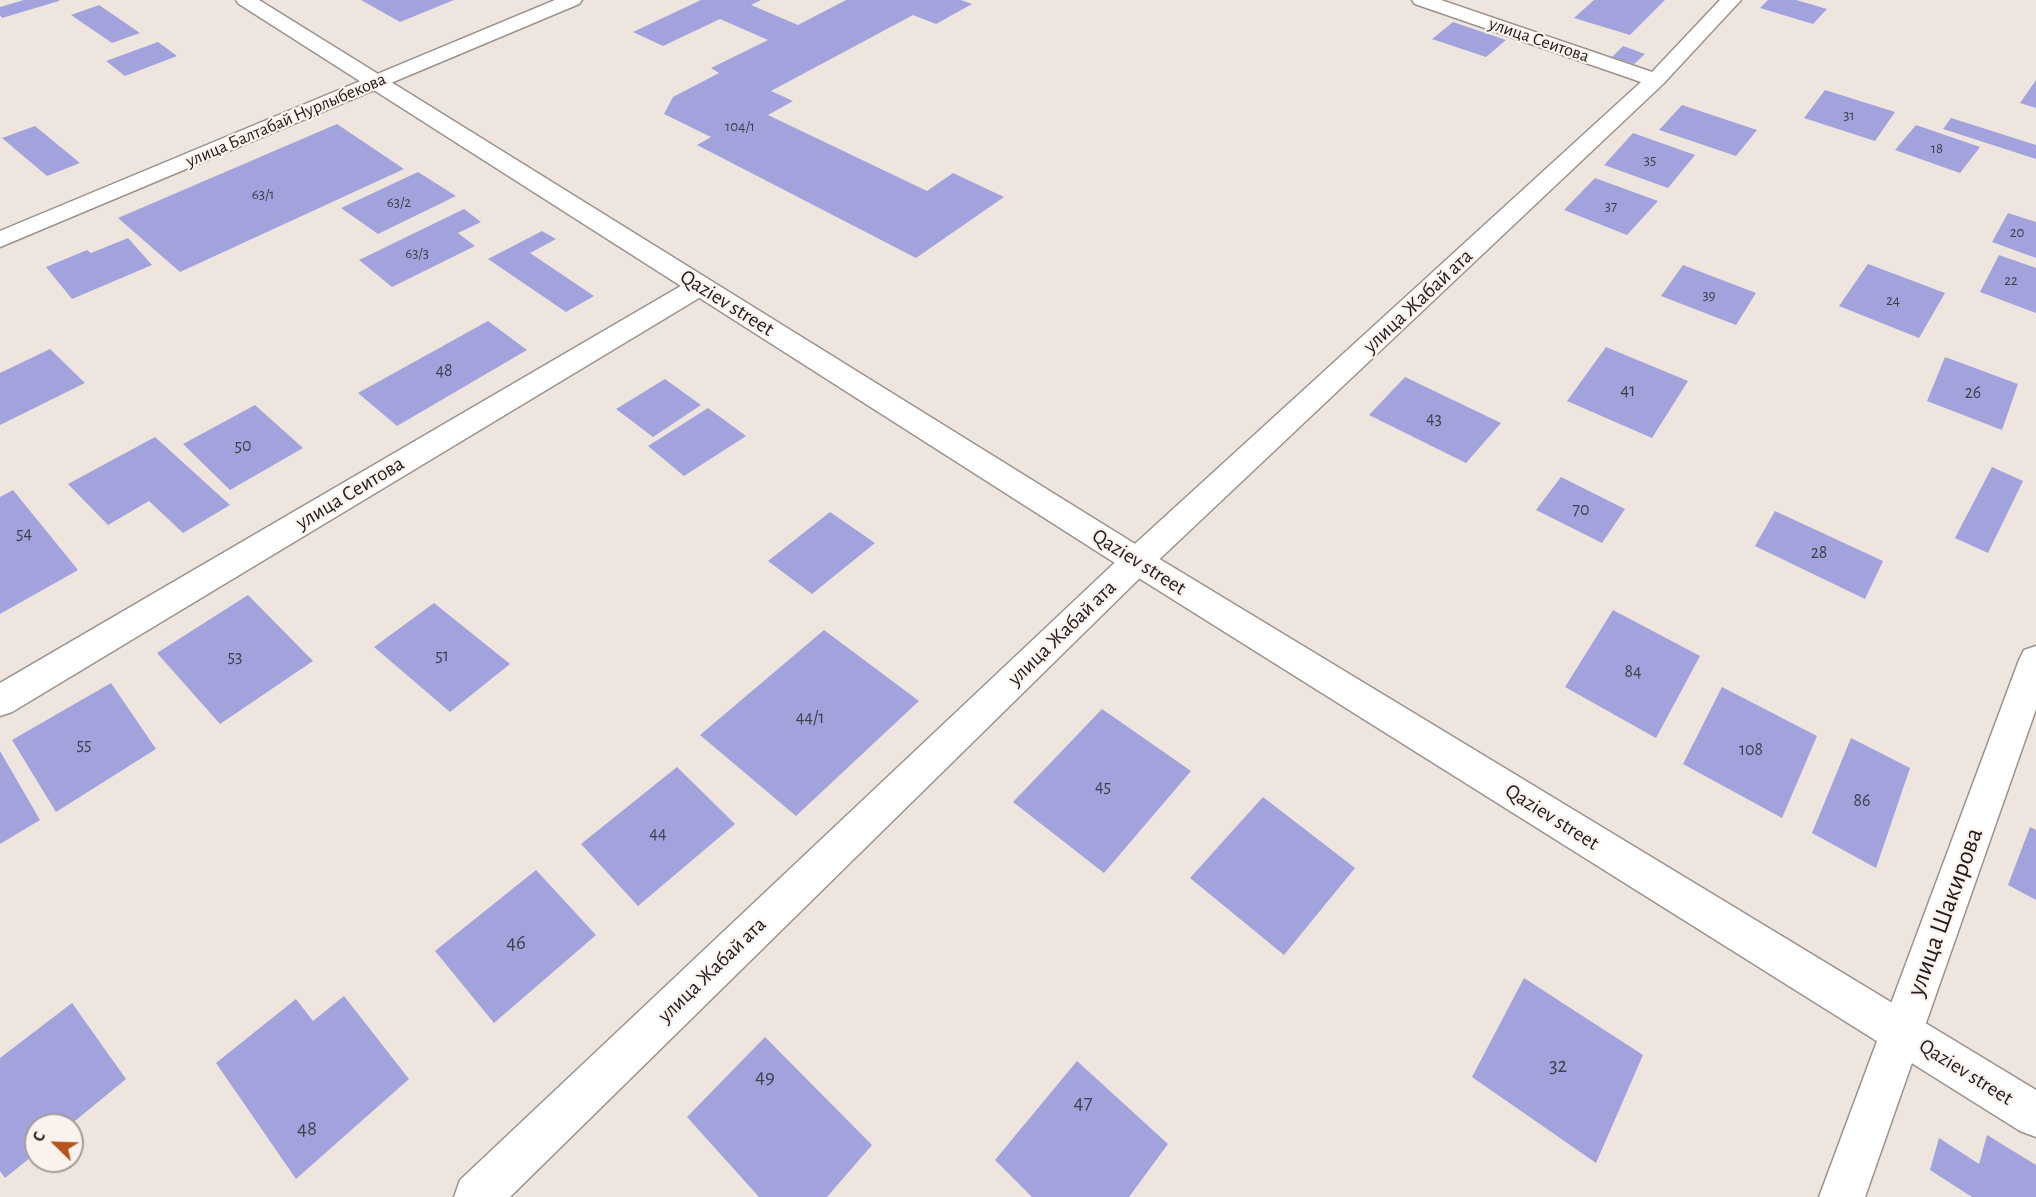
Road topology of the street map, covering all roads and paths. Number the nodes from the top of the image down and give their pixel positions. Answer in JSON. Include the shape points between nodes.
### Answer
{"nodes":[{"id":1,"x":246,"y":0,"type":"edge"},
{"id":2,"x":572,"y":0,"type":"edge"},
{"id":3,"x":1422,"y":0,"type":"edge"},
{"id":4,"x":1731,"y":0,"type":"edge"},
{"id":5,"x":1656,"y":80,"type":"junction"},
{"id":6,"x":376,"y":83,"type":"junction"},
{"id":7,"x":0,"y":240,"type":"edge"},
{"id":8,"x":700,"y":286,"type":"junction"},
{"id":9,"x":1137,"y":561,"type":"junction"},
{"id":10,"x":2036,"y":660,"type":"edge"},
{"id":11,"x":0,"y":701,"type":"edge"},
{"id":12,"x":1902,"y":1032,"type":"junction"},
{"id":13,"x":2036,"y":1115,"type":"edge"},
{"id":14,"x":477,"y":1197,"type":"edge"},
{"id":15,"x":1842,"y":1197,"type":"edge"}],
"edges":[{"from":1,"to":6,"type":"street","name":"Qaziev street"},
{"from":2,"to":6,"type":"street","name":"улица Балтабай Нурлыбекова"},
{"from":3,"to":5,"type":"street","name":"улица Сеитова"},
{"from":4,"to":5,"type":"street","name":"улица Жабай ата"},
{"from":5,"to":9,"type":"street","name":"улица Жабай ата"},
{"from":6,"to":7,"type":"street","name":"улица Балтабай Нурлыбекова"},
{"from":6,"to":8,"type":"street","name":"Qaziev street"},
{"from":8,"to":9,"type":"street","name":"Qaziev street"},
{"from":8,"to":11,"type":"street","name":"улица Сеитова"},
{"from":9,"to":12,"type":"street","name":"Qaziev street"},
{"from":9,"to":14,"type":"street","name":"улица Жабай ата"},
{"from":10,"to":12,"type":"street","name":"улица Шакирова"},
{"from":12,"to":13,"type":"street","name":"Qaziev street"},
{"from":12,"to":15,"type":"street","name":"улица Шакирова"}]}
